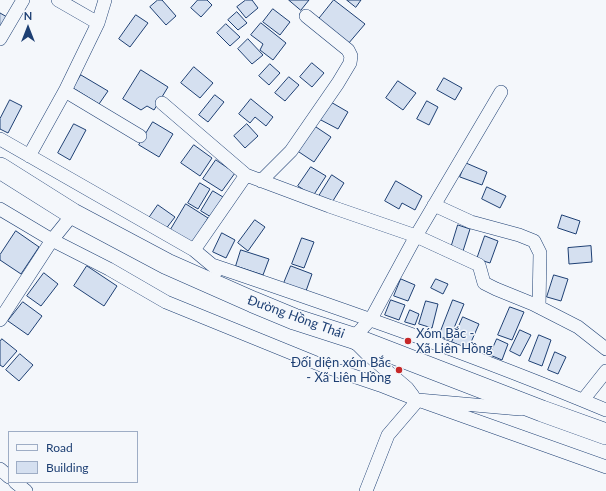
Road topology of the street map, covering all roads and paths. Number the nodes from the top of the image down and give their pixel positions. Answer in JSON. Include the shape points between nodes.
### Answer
{"nodes":[{"id":1,"x":23,"y":0,"type":"edge"},
{"id":2,"x":58,"y":0,"type":"edge"},
{"id":3,"x":105,"y":0,"type":"edge"},
{"id":4,"x":306,"y":16,"type":"dead end"},
{"id":5,"x":98,"y":23,"type":"junction"},
{"id":6,"x":0,"y":39,"type":"edge"},
{"id":7,"x":65,"y":91,"type":"junction"},
{"id":8,"x":501,"y":92,"type":"dead end"},
{"id":9,"x":162,"y":103,"type":"dead end"},
{"id":10,"x":140,"y":136,"type":"dead end"},
{"id":11,"x":0,"y":139,"type":"edge"},
{"id":12,"x":29,"y":156,"type":"junction"},
{"id":13,"x":0,"y":168,"type":"edge"},
{"id":14,"x":246,"y":175,"type":"junction"},
{"id":15,"x":261,"y":181,"type":"junction"},
{"id":16,"x":434,"y":205,"type":"junction"},
{"id":17,"x":0,"y":209,"type":"edge"},
{"id":18,"x":73,"y":214,"type":"junction"},
{"id":19,"x":416,"y":236,"type":"junction"},
{"id":20,"x":52,"y":240,"type":"junction"},
{"id":21,"x":194,"y":250,"type":"junction"},
{"id":22,"x":212,"y":264,"type":"junction"},
{"id":23,"x":253,"y":302,"type":"junction"},
{"id":24,"x":539,"y":307,"type":"junction"},
{"id":25,"x":371,"y":319,"type":"junction"},
{"id":26,"x":0,"y":320,"type":"edge"},
{"id":27,"x":353,"y":338,"type":"junction"},
{"id":28,"x":606,"y":349,"type":"edge"},
{"id":29,"x":606,"y":371,"type":"edge"},
{"id":30,"x":416,"y":399,"type":"junction"},
{"id":31,"x":583,"y":400,"type":"junction"},
{"id":32,"x":606,"y":410,"type":"edge"},
{"id":33,"x":542,"y":411,"type":"junction"},
{"id":34,"x":606,"y":434,"type":"edge"},
{"id":35,"x":606,"y":468,"type":"edge"},
{"id":36,"x":0,"y":469,"type":"edge"},
{"id":37,"x":8,"y":476,"type":"edge"},
{"id":38,"x":16,"y":483,"type":"edge"},
{"id":39,"x":26,"y":491,"type":"edge"},
{"id":40,"x":366,"y":491,"type":"edge"}],
"edges":[{"from":1,"to":6,"type":"street"},
{"from":2,"to":5,"type":"street"},
{"from":3,"to":5,"type":"street"},
{"from":4,"to":15,"type":"street","via":[[348,50],[351,56],[350,63],[291,151]]},
{"from":5,"to":7,"type":"street"},
{"from":7,"to":10,"type":"street"},
{"from":7,"to":12,"type":"street"},
{"from":8,"to":16,"type":"street"},
{"from":9,"to":14,"type":"street"},
{"from":11,"to":12,"type":"street"},
{"from":12,"to":21,"type":"street"},
{"from":13,"to":18,"type":"main road","name":"Đường Hồng Thái"},
{"from":14,"to":15,"type":"street"},
{"from":14,"to":21,"type":"street"},
{"from":15,"to":19,"type":"street"},
{"from":16,"to":19,"type":"street"},
{"from":16,"to":24,"type":"street","via":[[471,222],[534,241],[540,253]]},
{"from":17,"to":20,"type":"street"},
{"from":18,"to":20,"type":"street"},
{"from":18,"to":23,"type":"main road","name":"Đường Hồng Thái","via":[[168,264]]},
{"from":19,"to":24,"type":"street","via":[[479,265],[484,283]]},
{"from":19,"to":25,"type":"street"},
{"from":20,"to":26,"type":"street"},
{"from":20,"to":30,"type":"street","via":[[166,302],[321,365]]},
{"from":21,"to":22,"type":"street"},
{"from":22,"to":23,"type":"street"},
{"from":22,"to":25,"type":"street"},
{"from":23,"to":27,"type":"main road","name":"Đường Hồng Thái","via":[[294,319]]},
{"from":24,"to":28,"type":"street","via":[[578,327]]},
{"from":25,"to":27,"type":"street"},
{"from":25,"to":31,"type":"street"},
{"from":27,"to":30,"type":"street"},
{"from":27,"to":33,"type":"main road","name":"Đường Hồng Thái"},
{"from":29,"to":31,"type":"street"},
{"from":30,"to":33,"type":"street"},
{"from":30,"to":35,"type":"street"},
{"from":30,"to":40,"type":"street","via":[[388,434]]},
{"from":31,"to":32,"type":"street"},
{"from":33,"to":34,"type":"main road","name":"Đường Hồng Thái"},
{"from":36,"to":37,"type":"street"},
{"from":38,"to":39,"type":"street"}]}
